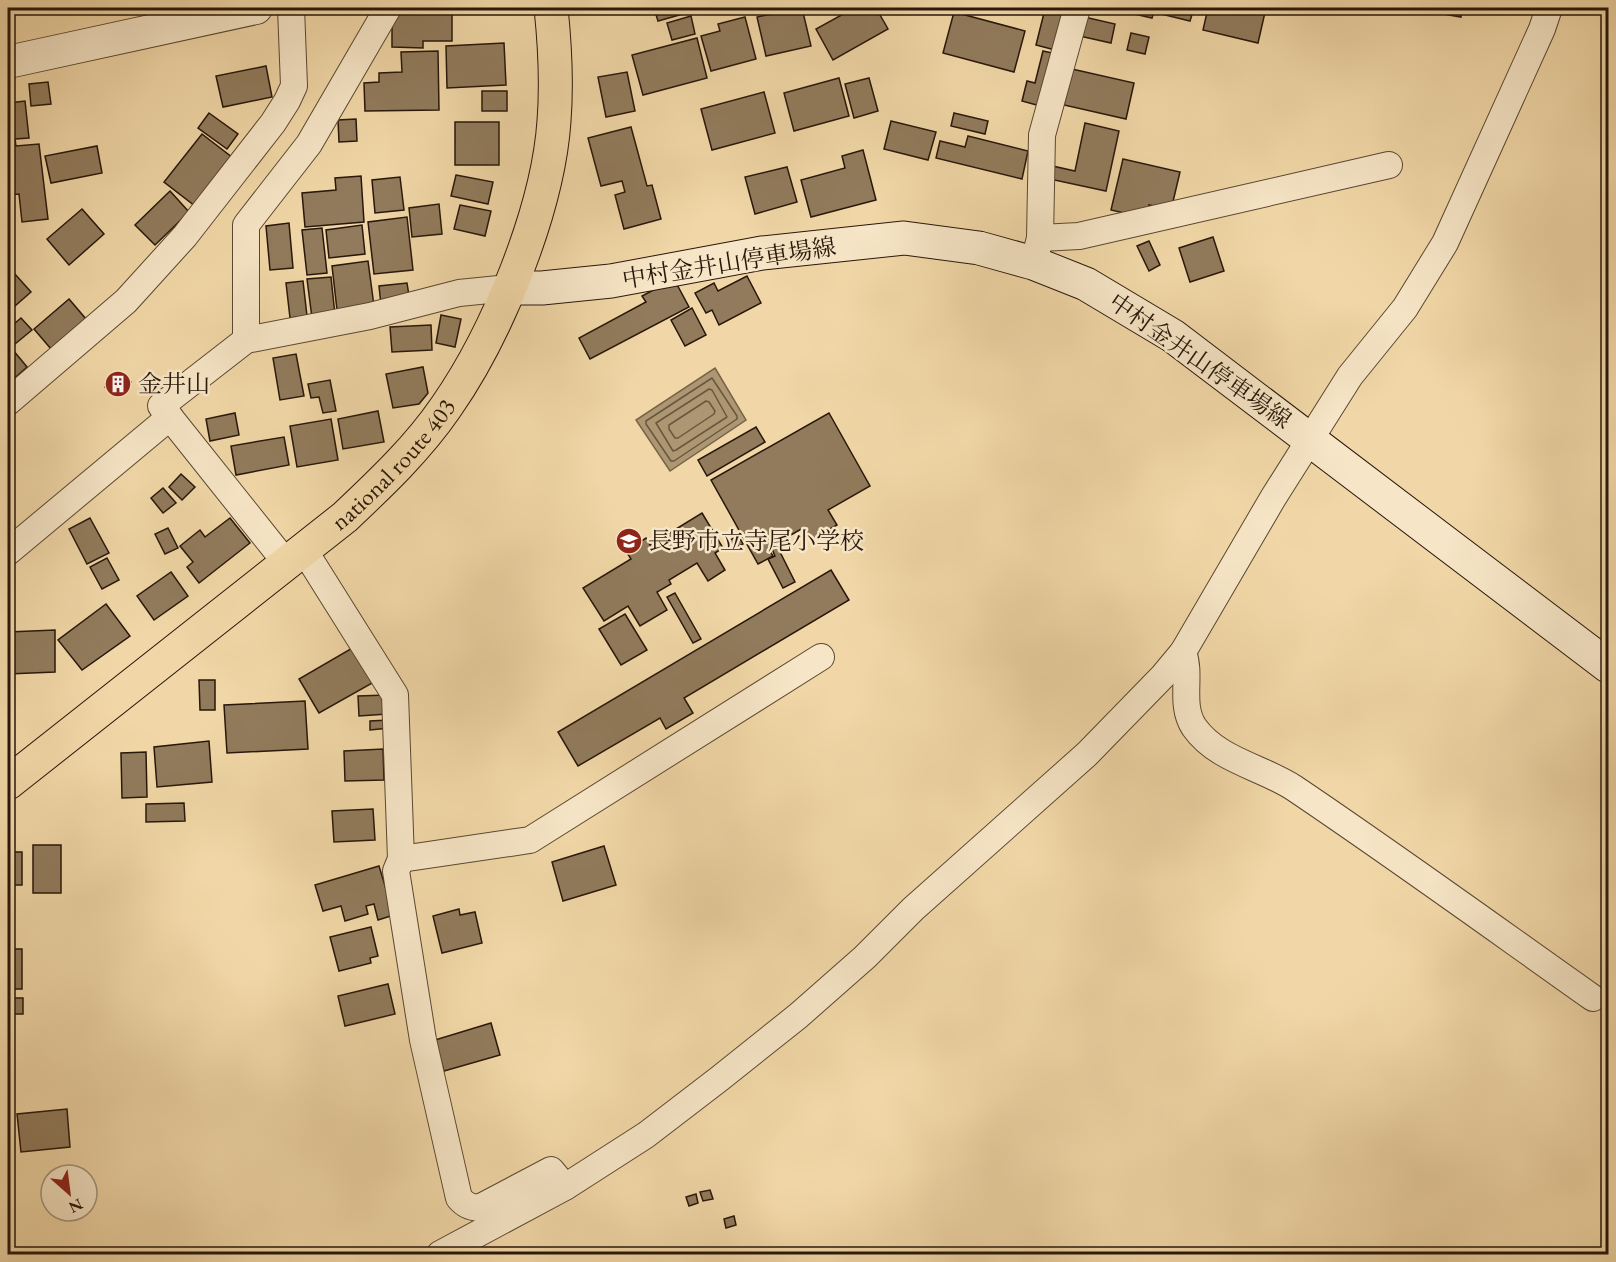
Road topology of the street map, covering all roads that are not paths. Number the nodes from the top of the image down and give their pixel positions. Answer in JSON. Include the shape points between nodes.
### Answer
{"nodes":[{"id":1,"x":256,"y":8,"type":"edge"},
{"id":2,"x":291,"y":8,"type":"edge"},
{"id":3,"x":388,"y":8,"type":"edge"},
{"id":4,"x":551,"y":8,"type":"edge"},
{"id":5,"x":1077,"y":8,"type":"edge"},
{"id":6,"x":1549,"y":8,"type":"edge"},
{"id":7,"x":8,"y":62,"type":"edge"},
{"id":8,"x":1389,"y":165,"type":"dead end"},
{"id":9,"x":1037,"y":251,"type":"junction"},
{"id":10,"x":509,"y":288,"type":"junction"},
{"id":11,"x":246,"y":340,"type":"junction"},
{"id":12,"x":8,"y":402,"type":"edge"},
{"id":13,"x":170,"y":417,"type":"junction"},
{"id":14,"x":1318,"y":445,"type":"junction"},
{"id":15,"x":8,"y":552,"type":"edge"},
{"id":16,"x":296,"y":557,"type":"junction"},
{"id":17,"x":1183,"y":652,"type":"junction"},
{"id":18,"x":821,"y":657,"type":"dead end"},
{"id":19,"x":1608,"y":666,"type":"edge"},
{"id":20,"x":8,"y":783,"type":"edge"},
{"id":21,"x":401,"y":859,"type":"junction"},
{"id":22,"x":1593,"y":998,"type":"dead end"},
{"id":23,"x":565,"y":1187,"type":"junction"},
{"id":24,"x":440,"y":1254,"type":"edge"}],
"edges":[{"from":1,"to":7,"type":"street"},
{"from":2,"to":12,"type":"street","via":[[294,86],[273,123],[185,236],[126,301]]},
{"from":3,"to":11,"type":"street","via":[[309,144],[246,225]]},
{"from":4,"to":10,"type":"highway","name":"national route 403","via":[[556,66],[554,123],[534,221]]},
{"from":5,"to":9,"type":"street","via":[[1042,135]]},
{"from":6,"to":14,"type":"street","via":[[1445,243],[1405,308],[1350,376]]},
{"from":8,"to":9,"type":"street","via":[[1079,236]]},
{"from":9,"to":10,"type":"main road","name":"中村金井山停車場線","via":[[904,238],[762,253],[611,281]]},
{"from":9,"to":14,"type":"main road","name":"中村金井山停車場線","via":[[1173,336]]},
{"from":10,"to":11,"type":"street","via":[[459,293],[370,316]]},
{"from":10,"to":16,"type":"highway","name":"national route 403","via":[[489,334],[446,408],[384,481]]},
{"from":11,"to":13,"type":"street","via":[[161,406]]},
{"from":13,"to":15,"type":"street"},
{"from":13,"to":16,"type":"street"},
{"from":14,"to":17,"type":"street","via":[[1274,498]]},
{"from":14,"to":19,"type":"main road","name":"中村金井山停車場線"},
{"from":16,"to":20,"type":"highway","name":"national route 403"},
{"from":16,"to":21,"type":"street","via":[[395,695]]},
{"from":17,"to":22,"type":"street","via":[[1188,714],[1204,738],[1221,752],[1292,786]]},
{"from":17,"to":23,"type":"street","via":[[1087,754],[798,1016],[646,1135]]},
{"from":18,"to":21,"type":"street","via":[[530,840]]},
{"from":21,"to":23,"type":"street","via":[[396,871],[423,1040],[459,1197],[471,1208],[479,1208],[551,1170]]},
{"from":23,"to":24,"type":"street"}]}
